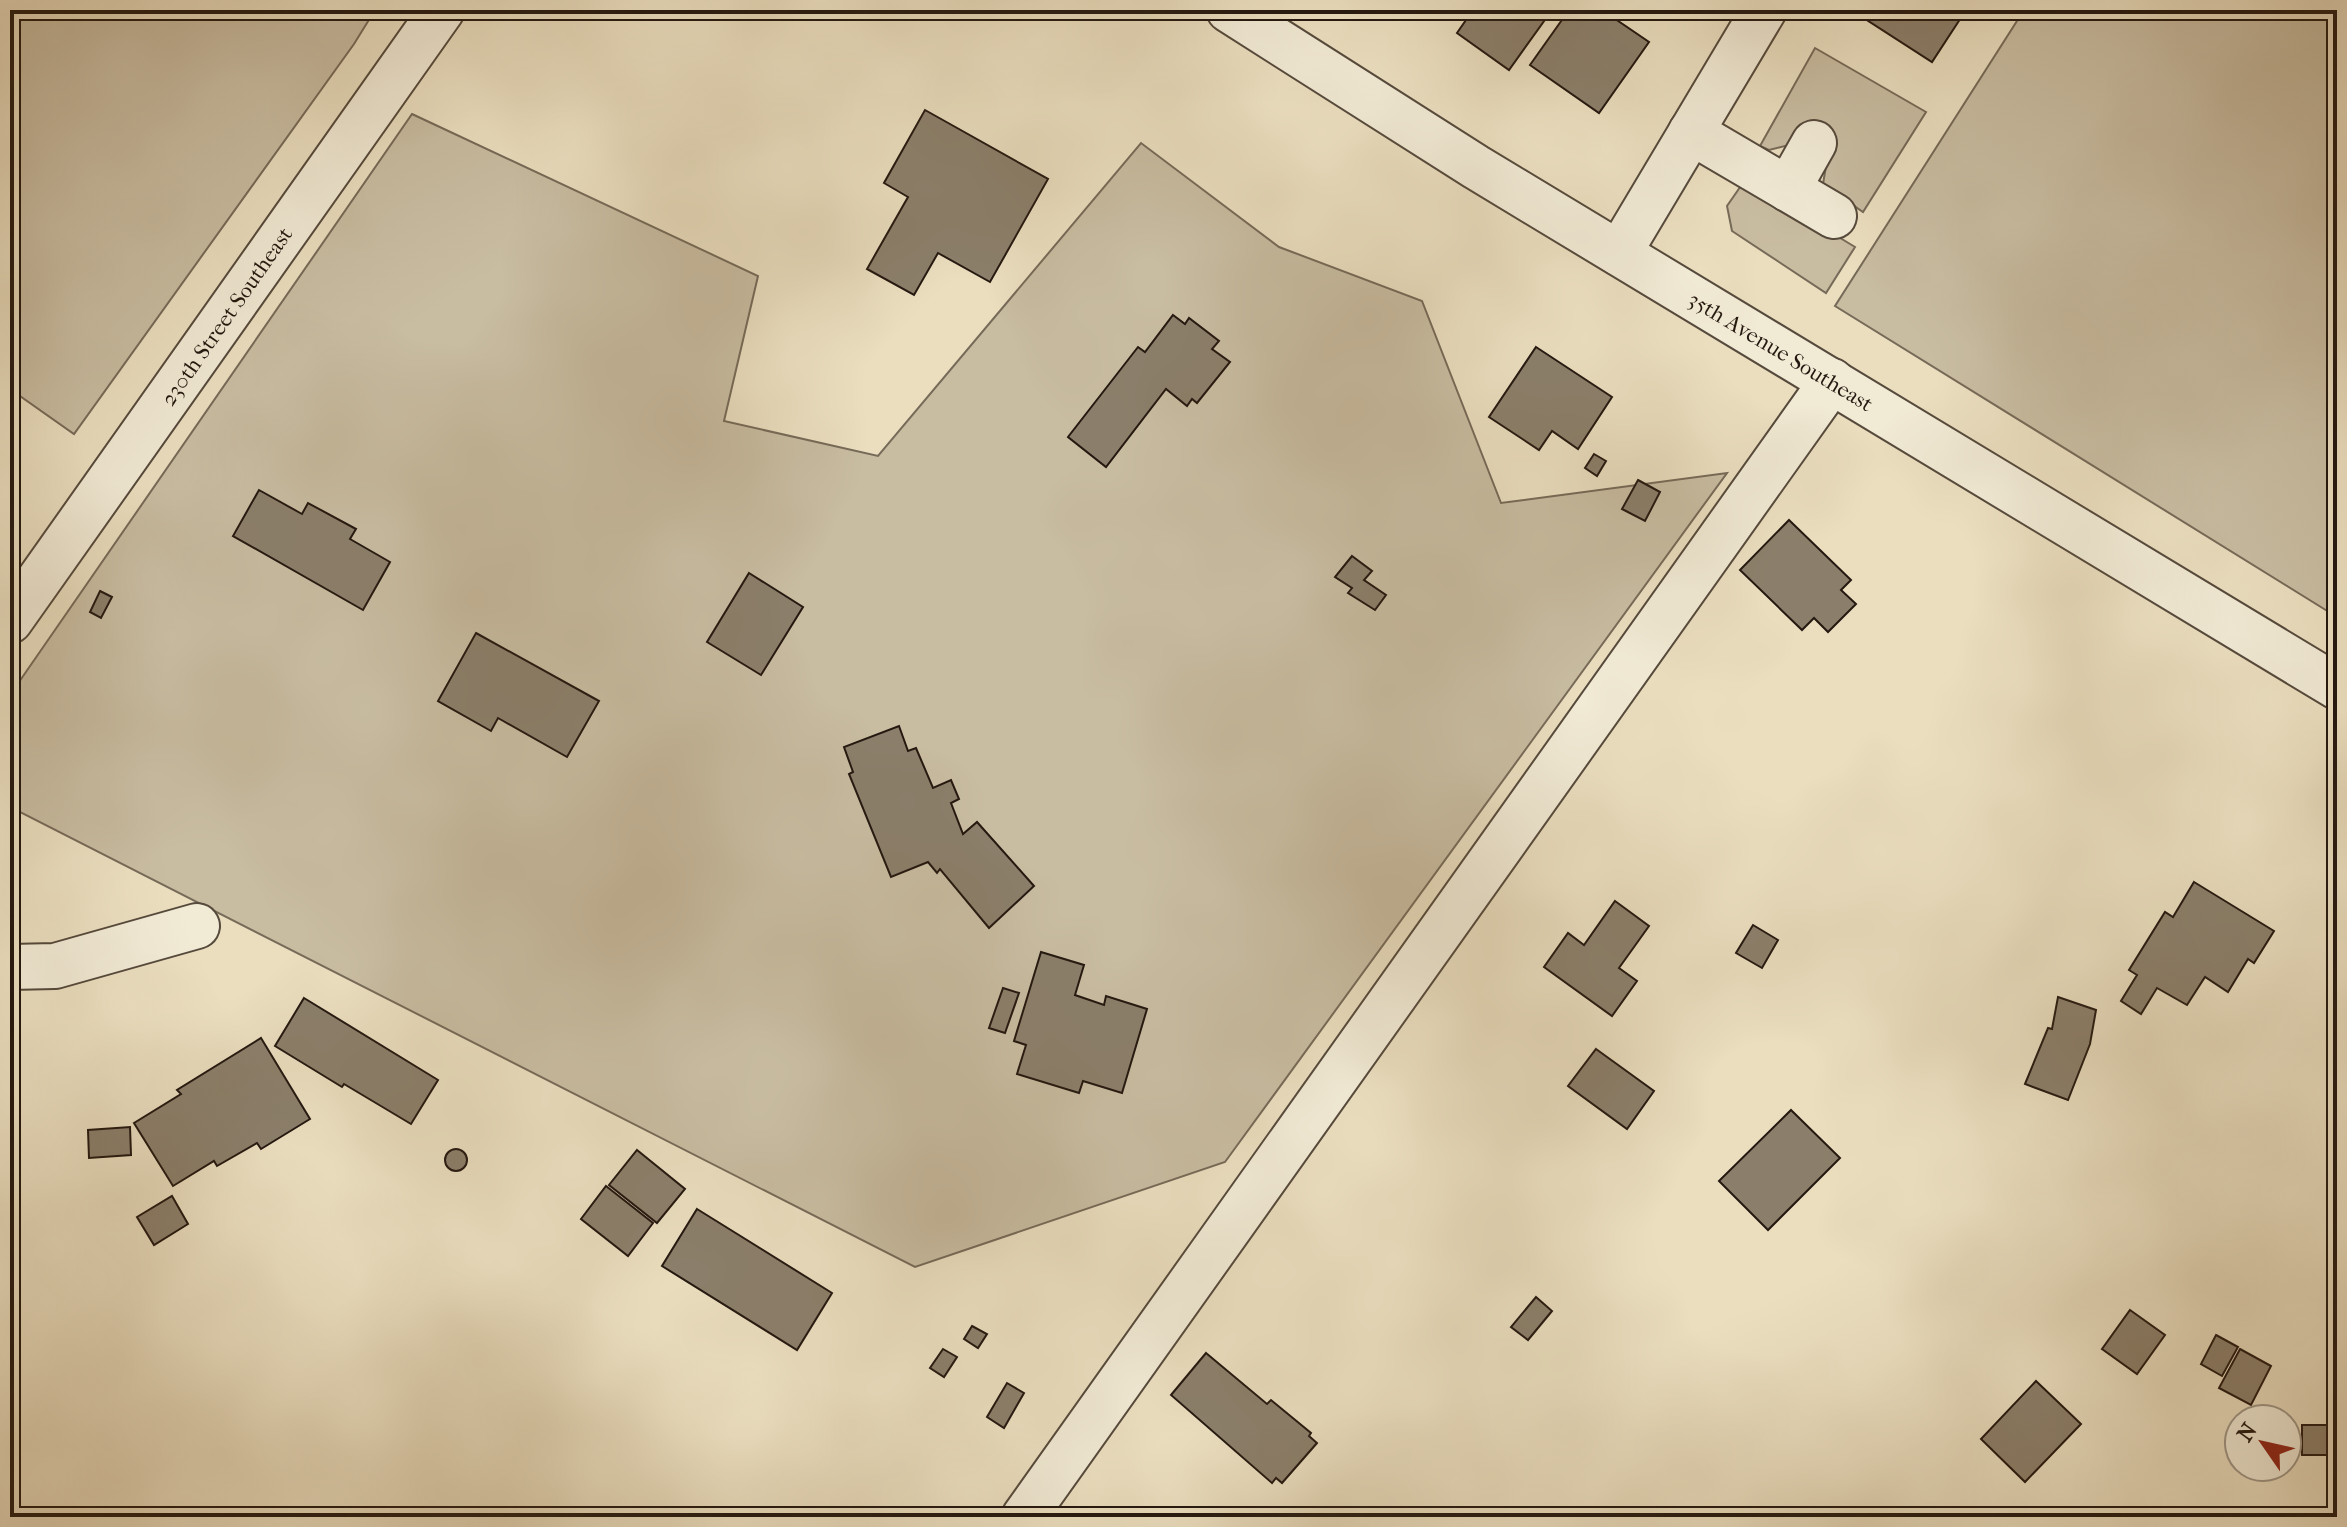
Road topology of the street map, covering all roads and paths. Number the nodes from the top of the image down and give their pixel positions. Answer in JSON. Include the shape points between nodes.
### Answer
{"nodes":[{"id":1,"x":442,"y":10,"type":"edge"},
{"id":2,"x":1229,"y":10,"type":"edge"},
{"id":3,"x":1763,"y":11,"type":"edge"},
{"id":4,"x":1691,"y":132,"type":"junction"},
{"id":5,"x":1814,"y":143,"type":"dead end"},
{"id":6,"x":1788,"y":189,"type":"junction"},
{"id":7,"x":1834,"y":216,"type":"dead end"},
{"id":8,"x":1619,"y":253,"type":"junction"},
{"id":9,"x":1832,"y":381,"type":"junction"},
{"id":10,"x":10,"y":621,"type":"edge"},
{"id":11,"x":2337,"y":687,"type":"edge"},
{"id":12,"x":197,"y":926,"type":"dead end"},
{"id":13,"x":10,"y":967,"type":"edge"},
{"id":14,"x":1024,"y":1517,"type":"edge"}],
"edges":[{"from":1,"to":10,"type":"street","name":"230th Street Southeast"},
{"from":2,"to":8,"type":"street","name":"35th Avenue Southeast"},
{"from":3,"to":4,"type":"street"},
{"from":4,"to":6,"type":"street"},
{"from":4,"to":8,"type":"street"},
{"from":5,"to":6,"type":"street"},
{"from":6,"to":7,"type":"street"},
{"from":8,"to":9,"type":"street","name":"35th Avenue Southeast"},
{"from":9,"to":11,"type":"street","name":"35th Avenue Southeast"},
{"from":9,"to":14,"type":"street"},
{"from":12,"to":13,"type":"street","via":[[55,966]]}]}
